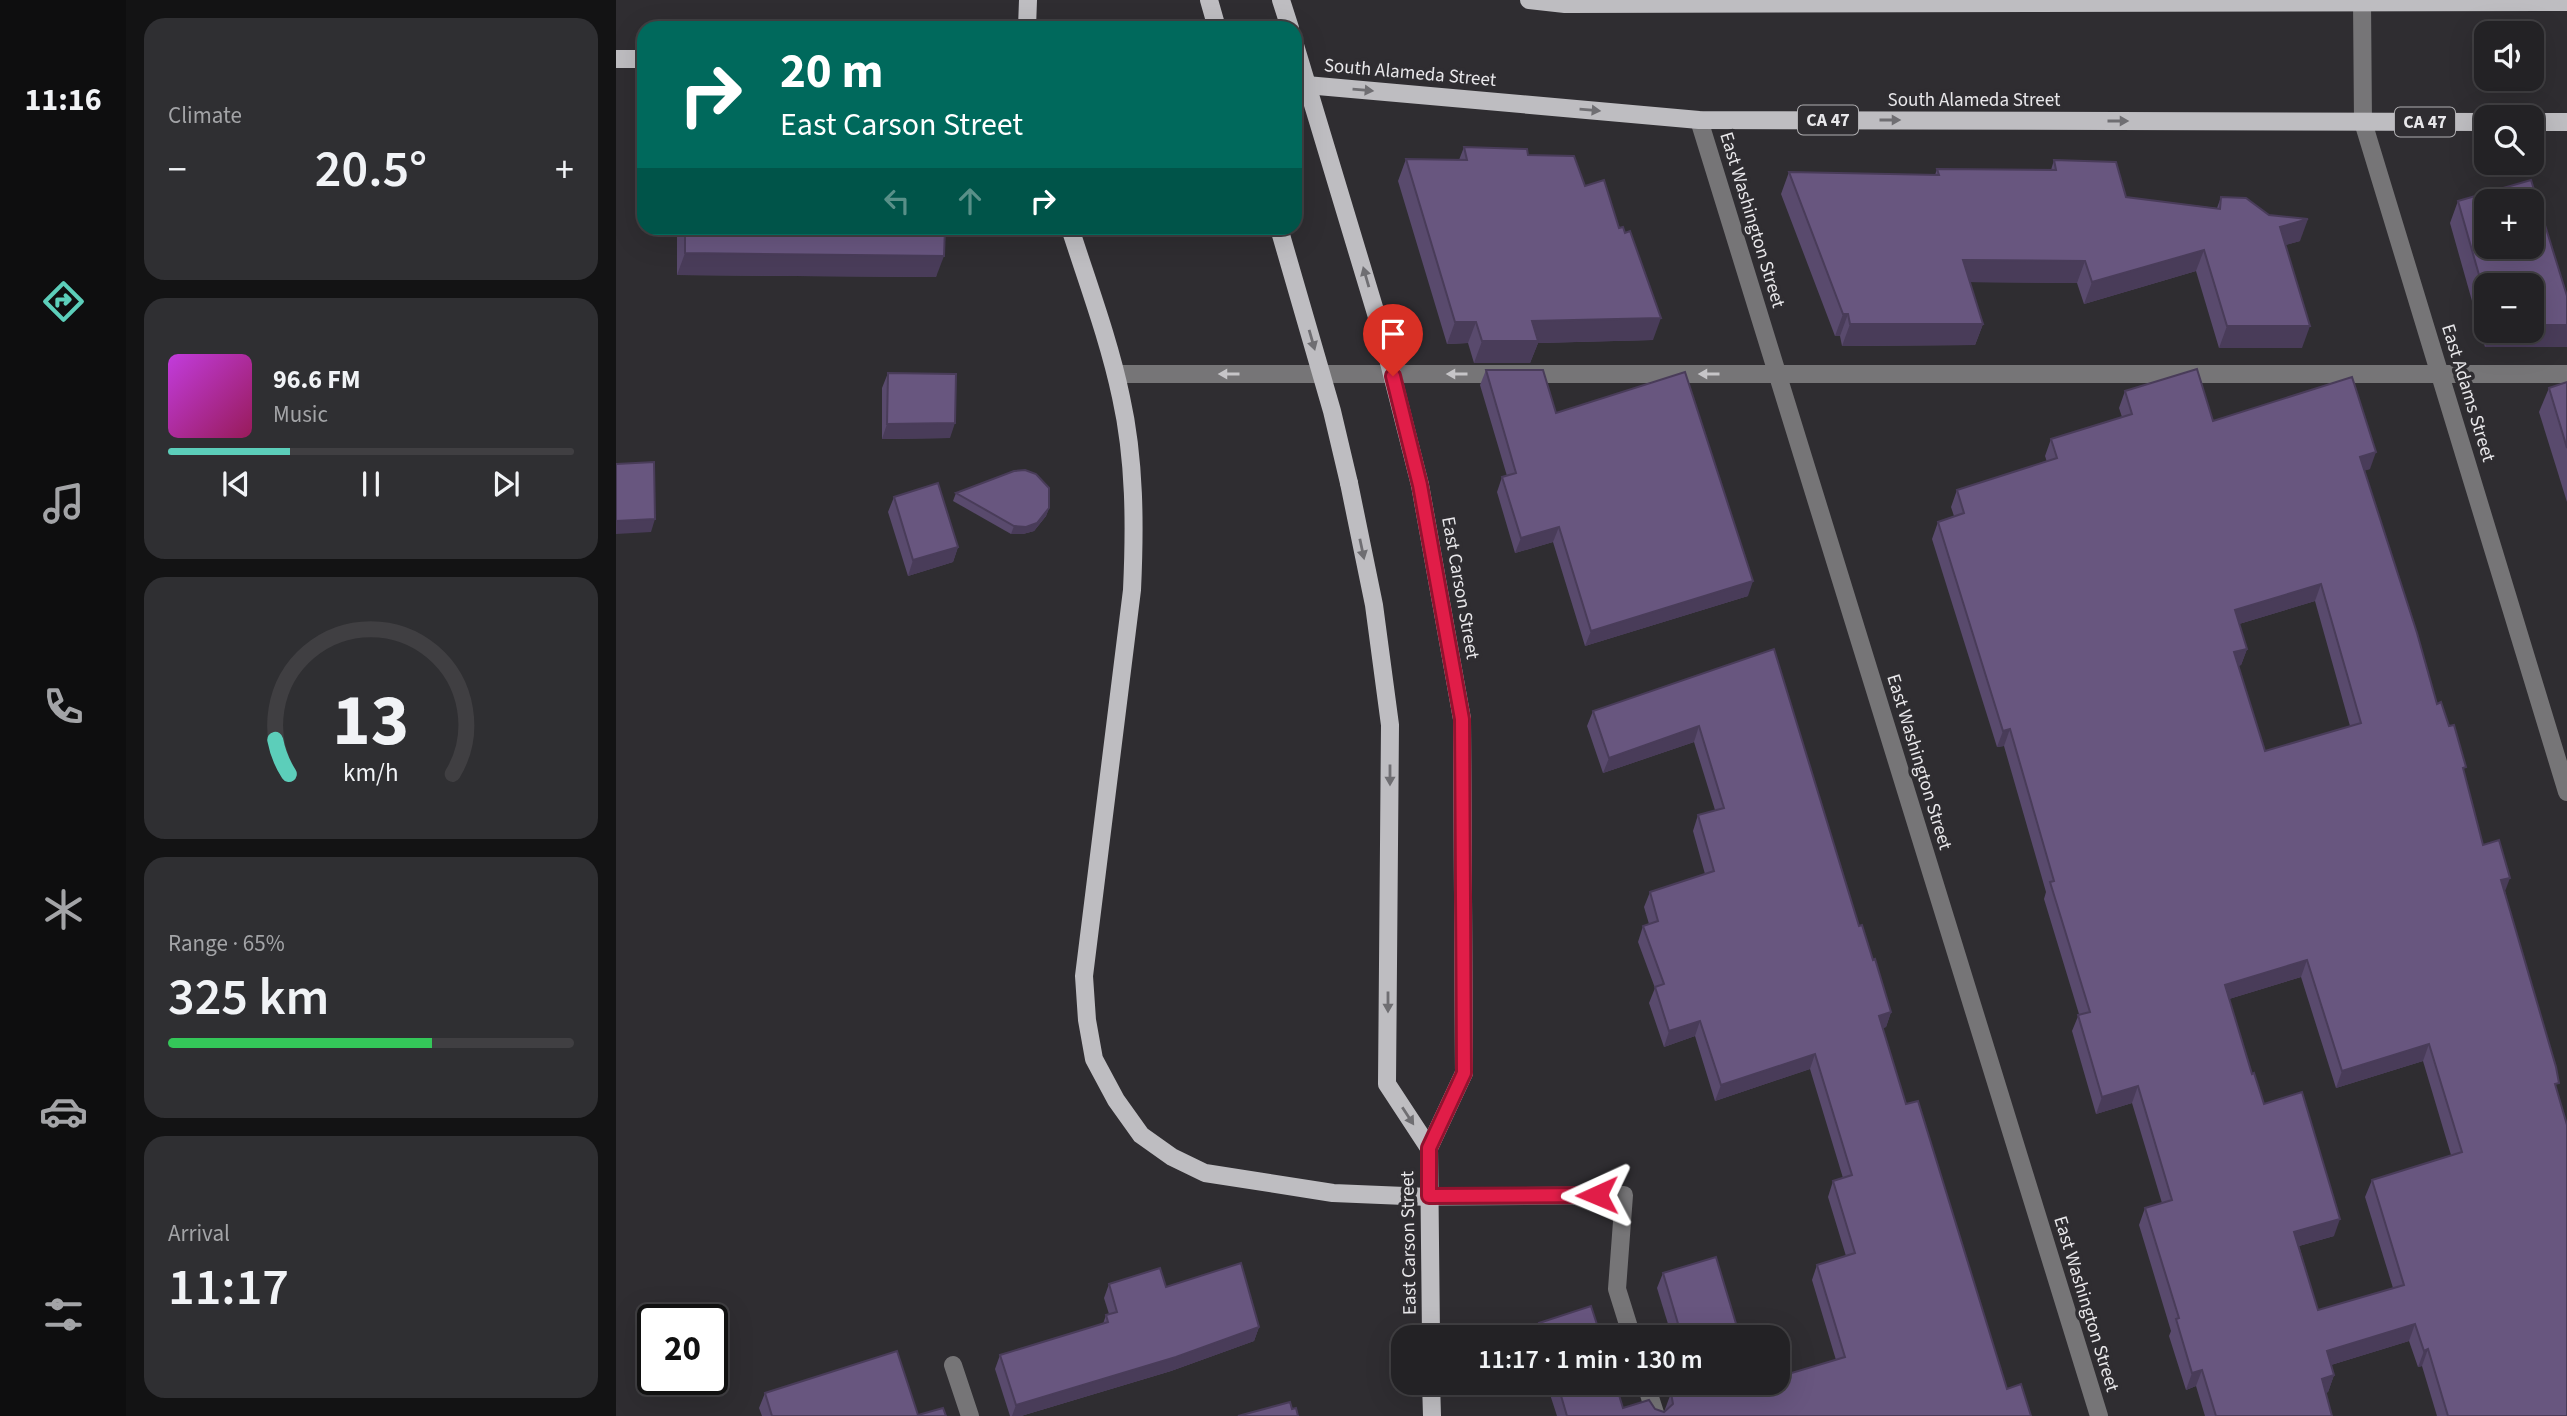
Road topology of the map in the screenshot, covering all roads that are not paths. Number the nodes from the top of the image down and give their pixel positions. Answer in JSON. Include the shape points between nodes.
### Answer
{"nodes":[{"id":1,"x":1028,"y":0,"type":"edge"},
{"id":2,"x":1209,"y":0,"type":"edge"},
{"id":3,"x":1281,"y":0,"type":"edge"},
{"id":4,"x":1529,"y":0,"type":"edge"},
{"id":5,"x":2362,"y":2,"type":"edge"},
{"id":6,"x":2567,"y":2,"type":"edge"},
{"id":7,"x":1027,"y":21,"type":"edge"},
{"id":8,"x":1215,"y":21,"type":"edge"},
{"id":9,"x":1288,"y":21,"type":"edge"},
{"id":10,"x":616,"y":59,"type":"edge"},
{"id":11,"x":637,"y":59,"type":"edge"},
{"id":12,"x":1302,"y":68,"type":"edge"},
{"id":13,"x":1302,"y":85,"type":"edge"},
{"id":14,"x":1699,"y":120,"type":"junction"},
{"id":15,"x":2363,"y":122,"type":"junction"},
{"id":16,"x":2474,"y":122,"type":"edge"},
{"id":17,"x":2544,"y":122,"type":"edge"},
{"id":18,"x":2567,"y":122,"type":"edge"},
{"id":19,"x":1072,"y":235,"type":"edge"},
{"id":20,"x":1281,"y":235,"type":"edge"},
{"id":21,"x":1115,"y":374,"type":"junction"},
{"id":22,"x":1777,"y":374,"type":"junction"},
{"id":23,"x":2440,"y":374,"type":"junction"},
{"id":24,"x":2567,"y":374,"type":"edge"},
{"id":25,"x":2567,"y":792,"type":"edge"},
{"id":26,"x":1429,"y":1148,"type":"junction"},
{"id":27,"x":1429,"y":1196,"type":"junction"},
{"id":28,"x":1430,"y":1325,"type":"edge"},
{"id":29,"x":1628,"y":1325,"type":"edge"},
{"id":30,"x":953,"y":1366,"type":"dead end"},
{"id":31,"x":1431,"y":1395,"type":"edge"},
{"id":32,"x":1649,"y":1395,"type":"edge"},
{"id":33,"x":970,"y":1416,"type":"edge"},
{"id":34,"x":1432,"y":1416,"type":"edge"},
{"id":35,"x":1656,"y":1416,"type":"edge"},
{"id":36,"x":2099,"y":1416,"type":"edge"}],
"edges":[{"from":1,"to":7,"type":"main road"},
{"from":2,"to":8,"type":"main road"},
{"from":3,"to":9,"type":"main road"},
{"from":4,"to":5,"type":"main road","via":[[1565,4]]},
{"from":5,"to":6,"type":"main road"},
{"from":5,"to":15,"type":"street","name":"East Adams Street"},
{"from":10,"to":11,"type":"main road"},
{"from":26,"to":12,"type":"main road","name":"East Carson Street","one_way":true,"bridge":true,"via":[[1464,1073],[1462,719],[1420,485],[1380,327]]},
{"from":13,"to":14,"type":"main road","name":"South Alameda Street","number":"CA 47","one_way":true},
{"from":14,"to":15,"type":"main road","name":"South Alameda Street","number":"CA 47","one_way":true},
{"from":14,"to":22,"type":"street","name":"East Washington Street"},
{"from":15,"to":16,"type":"main road","name":"South Alameda Street","number":"CA 47"},
{"from":15,"to":23,"type":"street","name":"East Adams Street"},
{"from":17,"to":18,"type":"main road"},
{"from":19,"to":21,"type":"main road"},
{"from":20,"to":26,"type":"main road","name":"East Carson Street","one_way":true,"bridge":true,"via":[[1332,411],[1374,605],[1390,725],[1387,1084]]},
{"from":22,"to":21,"type":"street","one_way":true},
{"from":21,"to":27,"type":"main road","via":[[1126,424],[1135,533],[1132,590],[1084,976],[1094,1059],[1141,1135],[1205,1173],[1334,1193]]},
{"from":22,"to":23,"type":"street"},
{"from":22,"to":36,"type":"street","name":"East Washington Street"},
{"from":23,"to":24,"type":"street"},
{"from":23,"to":25,"type":"street","name":"East Adams Street"},
{"from":26,"to":27,"type":"main road","name":"East Carson Street"},
{"from":27,"to":28,"type":"main road","name":"East Carson Street"},
{"from":27,"to":29,"type":"street","via":[[1625,1195],[1617,1289]]},
{"from":30,"to":33,"type":"street"},
{"from":31,"to":34,"type":"main road"},
{"from":32,"to":35,"type":"street"}]}
